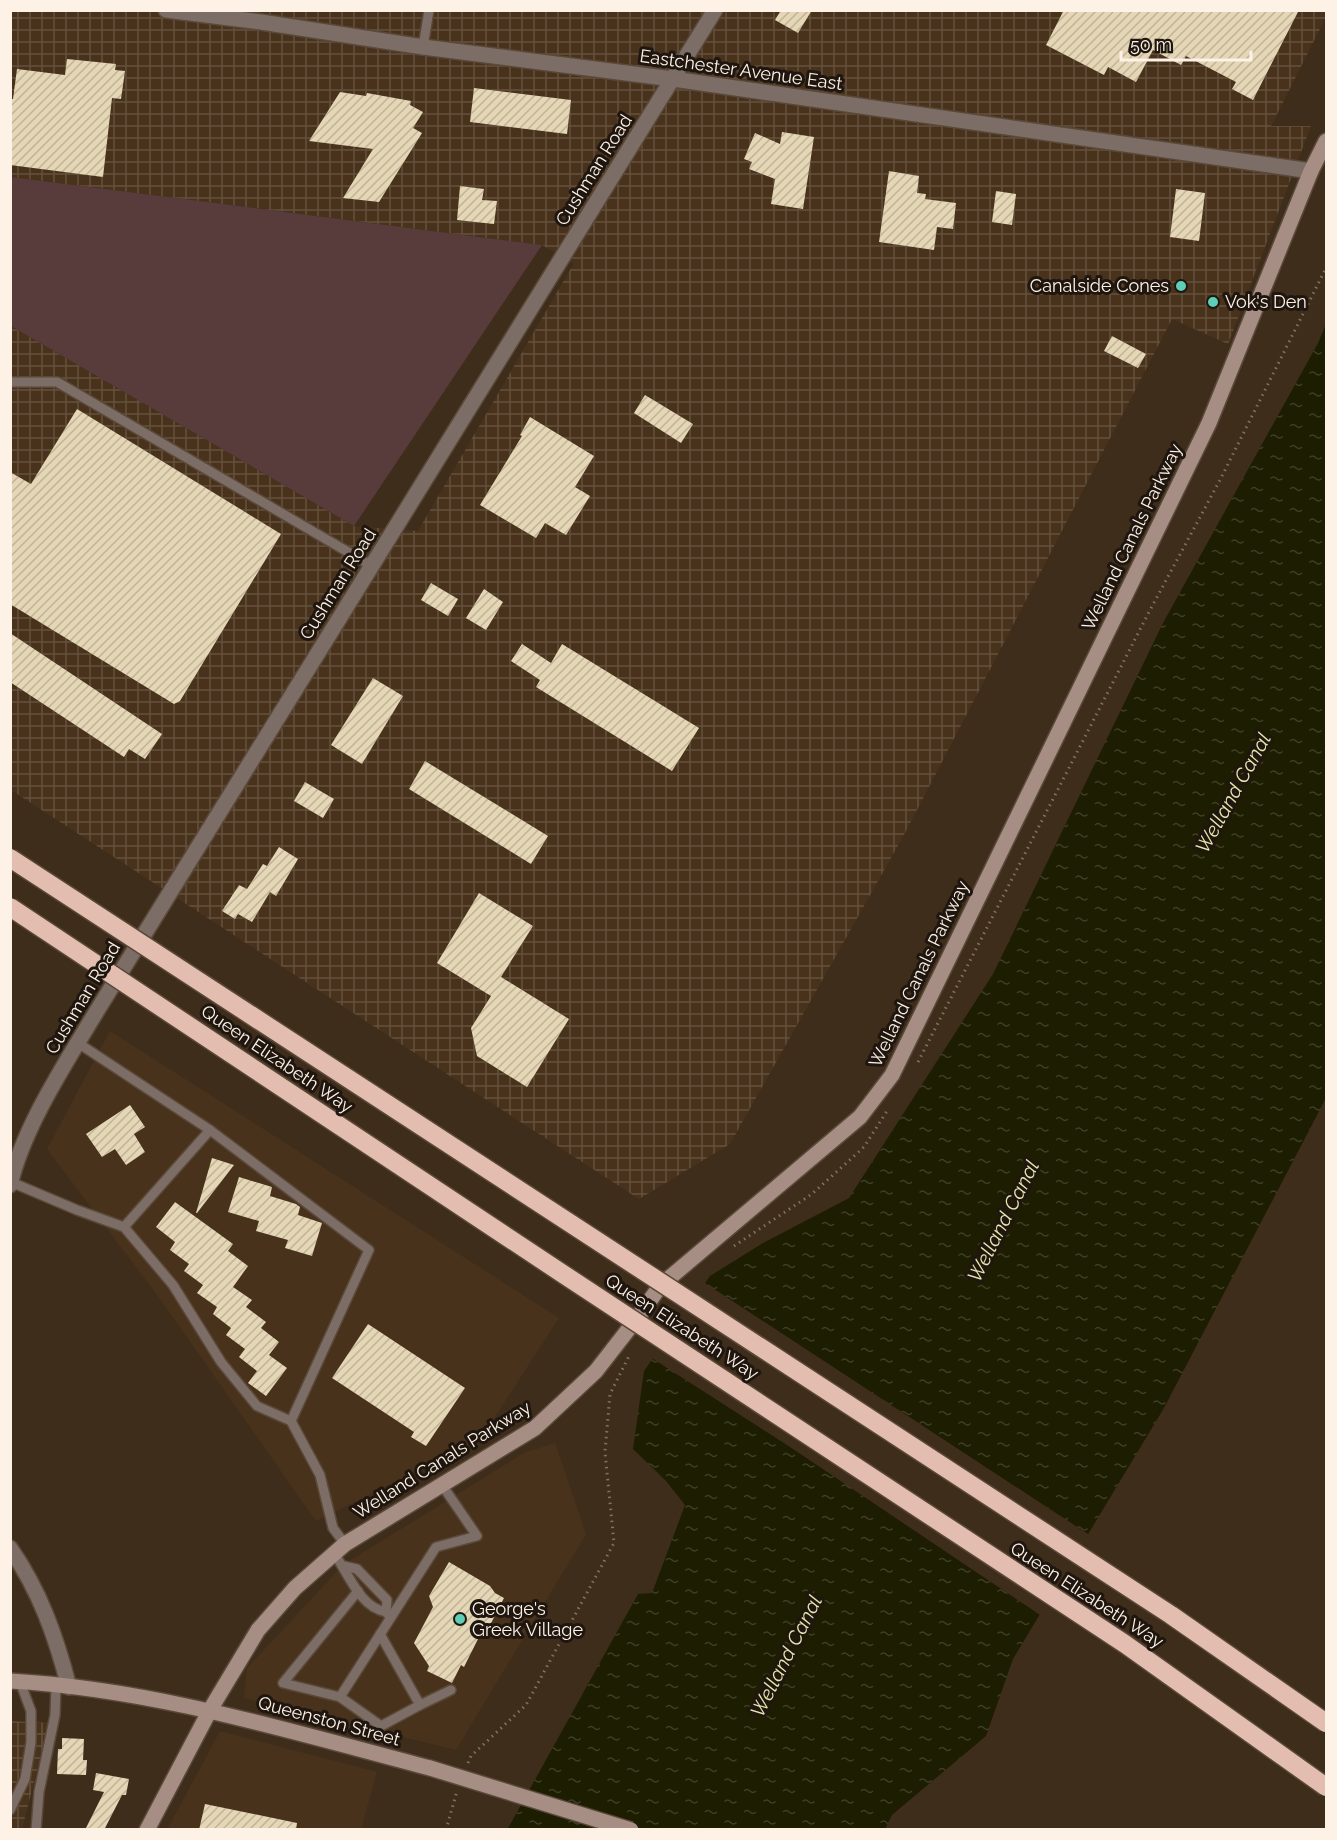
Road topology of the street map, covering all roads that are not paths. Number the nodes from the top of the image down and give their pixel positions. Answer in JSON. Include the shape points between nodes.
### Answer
{"nodes":[{"id":1,"x":166,"y":10,"type":"edge"},
{"id":2,"x":429,"y":10,"type":"edge"},
{"id":3,"x":715,"y":10,"type":"edge"},
{"id":4,"x":266,"y":16,"type":"edge"},
{"id":5,"x":423,"y":47,"type":"junction"},
{"id":6,"x":673,"y":79,"type":"junction"},
{"id":7,"x":1326,"y":141,"type":"edge"},
{"id":8,"x":1311,"y":171,"type":"junction"},
{"id":9,"x":10,"y":382,"type":"edge"},
{"id":10,"x":372,"y":566,"type":"junction"},
{"id":11,"x":10,"y":858,"type":"edge"},
{"id":12,"x":10,"y":907,"type":"edge"},
{"id":13,"x":78,"y":1043,"type":"junction"},
{"id":14,"x":210,"y":1131,"type":"junction"},
{"id":15,"x":11,"y":1183,"type":"edge"},
{"id":16,"x":124,"y":1227,"type":"junction"},
{"id":17,"x":291,"y":1421,"type":"junction"},
{"id":18,"x":442,"y":1485,"type":"junction"},
{"id":19,"x":10,"y":1548,"type":"edge"},
{"id":20,"x":339,"y":1549,"type":"junction"},
{"id":21,"x":344,"y":1566,"type":"junction"},
{"id":22,"x":358,"y":1592,"type":"junction"},
{"id":23,"x":388,"y":1615,"type":"junction"},
{"id":24,"x":380,"y":1634,"type":"junction"},
{"id":25,"x":15,"y":1681,"type":"edge"},
{"id":26,"x":62,"y":1686,"type":"junction"},
{"id":27,"x":451,"y":1690,"type":"dead end"},
{"id":28,"x":340,"y":1697,"type":"junction"},
{"id":29,"x":420,"y":1706,"type":"junction"},
{"id":30,"x":210,"y":1710,"type":"junction"},
{"id":31,"x":1326,"y":1723,"type":"edge"},
{"id":32,"x":1326,"y":1787,"type":"edge"},
{"id":33,"x":10,"y":1810,"type":"edge"},
{"id":34,"x":36,"y":1830,"type":"edge"},
{"id":35,"x":147,"y":1830,"type":"edge"},
{"id":36,"x":631,"y":1830,"type":"edge"}],
"edges":[{"from":1,"to":4,"type":"street","name":"Eastchester Avenue East"},
{"from":2,"to":5,"type":"lane"},
{"from":3,"to":6,"type":"street","name":"Cushman Road"},
{"from":4,"to":5,"type":"street","name":"Eastchester Avenue East"},
{"from":5,"to":6,"type":"street","name":"Eastchester Avenue East"},
{"from":6,"to":8,"type":"street","name":"Eastchester Avenue East"},
{"from":6,"to":10,"type":"street","name":"Cushman Road"},
{"from":7,"to":8,"type":"main road","name":"Welland Canals Parkway"},
{"from":8,"to":18,"type":"main road","name":"Welland Canals Parkway","via":[[1209,423],[892,1075],[860,1117],[661,1285],[596,1371],[535,1428]]},
{"from":9,"to":10,"type":"lane","via":[[57,382]]},
{"from":10,"to":13,"type":"street","name":"Cushman Road"},
{"from":11,"to":31,"type":"highway","name":"Queen Elizabeth Way","bridge":true,"via":[[1161,1609]]},
{"from":12,"to":32,"type":"highway","name":"Queen Elizabeth Way","bridge":true,"via":[[1125,1644]]},
{"from":13,"to":14,"type":"lane"},
{"from":13,"to":15,"type":"street","name":"Cushman Road","via":[[30,1132]]},
{"from":14,"to":16,"type":"lane"},
{"from":14,"to":17,"type":"lane","via":[[369,1250]]},
{"from":15,"to":16,"type":"lane"},
{"from":16,"to":17,"type":"lane","via":[[172,1285],[221,1362],[257,1406]]},
{"from":17,"to":20,"type":"lane","via":[[321,1475]]},
{"from":18,"to":20,"type":"main road","name":"Welland Canals Parkway"},
{"from":18,"to":23,"type":"lane","via":[[477,1536],[436,1548]]},
{"from":19,"to":26,"type":"street","via":[[32,1581],[48,1617]]},
{"from":20,"to":21,"type":"lane"},
{"from":20,"to":30,"type":"main road","name":"Welland Canals Parkway","via":[[295,1588],[258,1630]]},
{"from":21,"to":22,"type":"lane","via":[[347,1578]]},
{"from":21,"to":23,"type":"lane","via":[[357,1569],[387,1600]]},
{"from":22,"to":23,"type":"lane","via":[[376,1610]]},
{"from":22,"to":28,"type":"lane","via":[[283,1683]]},
{"from":23,"to":24,"type":"lane"},
{"from":24,"to":28,"type":"lane"},
{"from":24,"to":29,"type":"lane"},
{"from":25,"to":26,"type":"main road","name":"Queenston Street"},
{"from":25,"to":33,"type":"lane","via":[[31,1711],[31,1742],[25,1779]]},
{"from":26,"to":30,"type":"main road","name":"Queenston Street"},
{"from":26,"to":34,"type":"lane","via":[[39,1792]]},
{"from":27,"to":29,"type":"lane"},
{"from":28,"to":29,"type":"lane","via":[[381,1726]]},
{"from":30,"to":35,"type":"main road","name":"Welland Canals Parkway"},
{"from":30,"to":36,"type":"main road","name":"Queenston Street","bridge":true,"via":[[430,1768]]}]}
